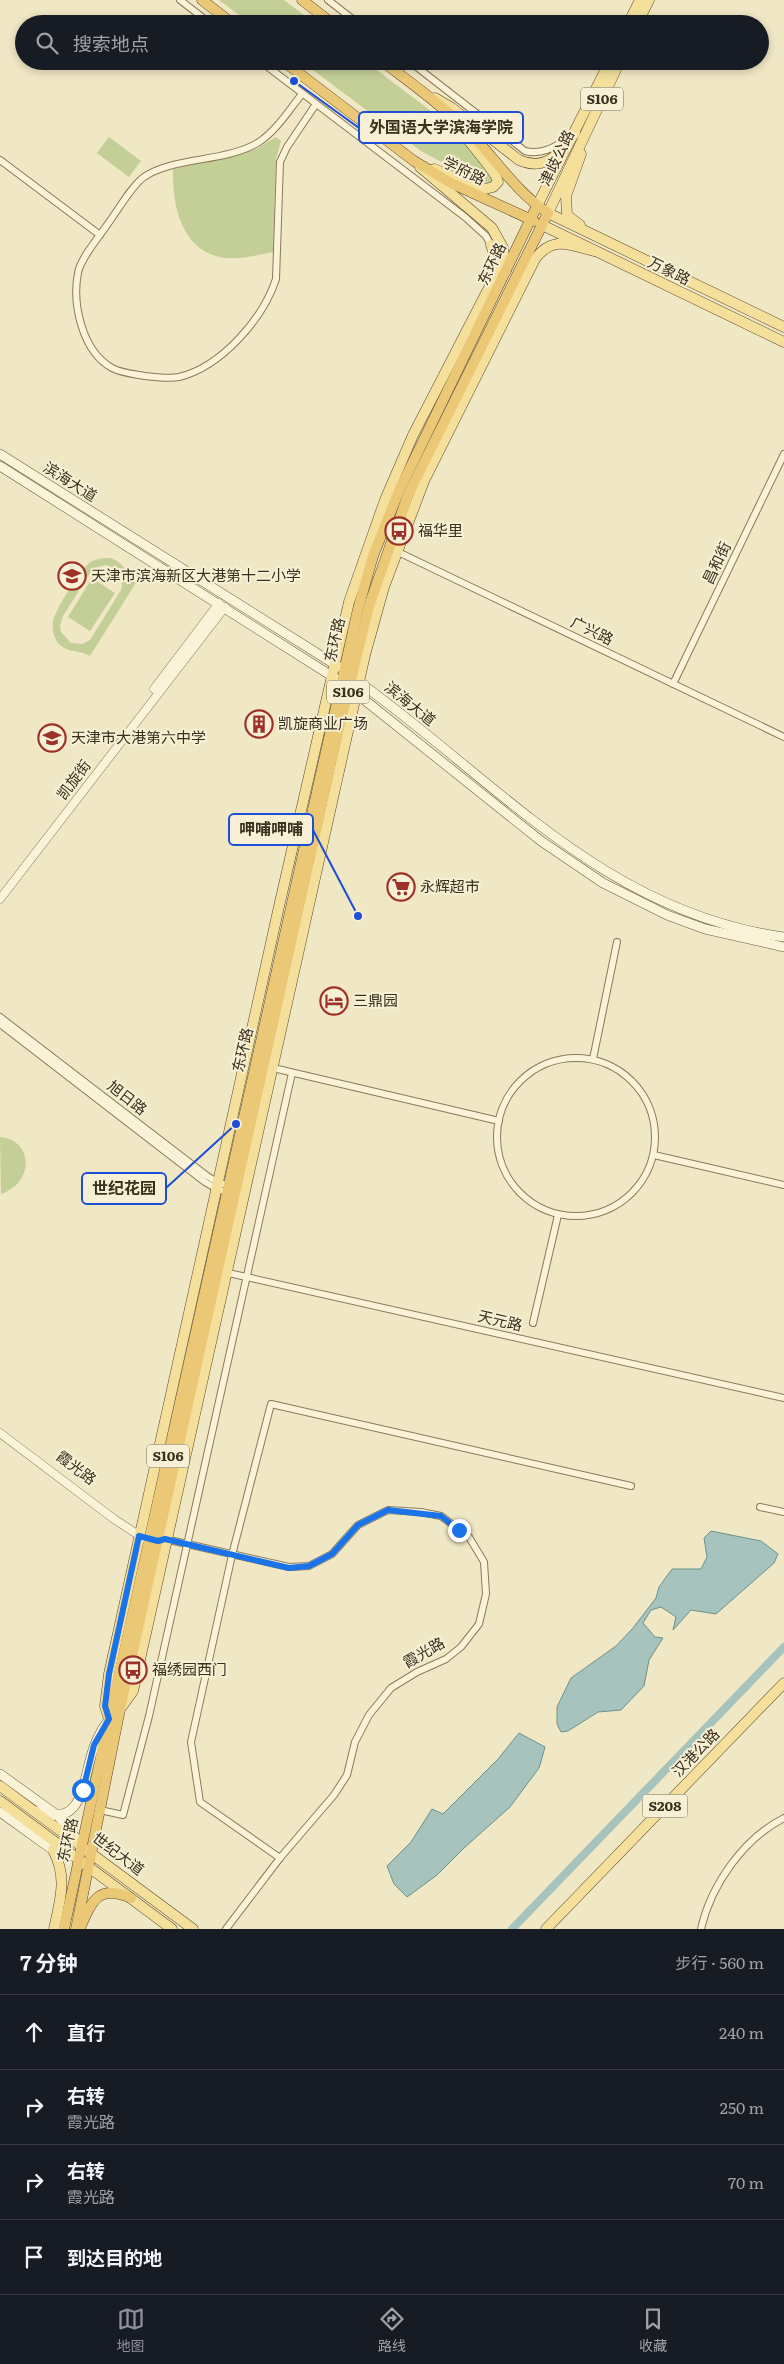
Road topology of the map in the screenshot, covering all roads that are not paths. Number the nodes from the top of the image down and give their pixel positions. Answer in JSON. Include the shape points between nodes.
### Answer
{"nodes":[{"id":1,"x":180,"y":0,"type":"edge"},
{"id":2,"x":202,"y":0,"type":"edge"},
{"id":3,"x":302,"y":0,"type":"edge"},
{"id":4,"x":328,"y":0,"type":"edge"},
{"id":5,"x":640,"y":0,"type":"edge"},
{"id":6,"x":649,"y":0,"type":"edge"},
{"id":7,"x":199,"y":15,"type":"edge"},
{"id":8,"x":221,"y":15,"type":"edge"},
{"id":9,"x":321,"y":15,"type":"edge"},
{"id":10,"x":347,"y":15,"type":"edge"},
{"id":11,"x":632,"y":15,"type":"edge"},
{"id":12,"x":642,"y":15,"type":"edge"},
{"id":13,"x":271,"y":70,"type":"edge"},
{"id":14,"x":295,"y":70,"type":"edge"},
{"id":15,"x":394,"y":70,"type":"edge"},
{"id":16,"x":421,"y":70,"type":"edge"},
{"id":17,"x":606,"y":70,"type":"edge"},
{"id":18,"x":615,"y":70,"type":"edge"},
{"id":19,"x":422,"y":91,"type":"junction"},
{"id":20,"x":302,"y":94,"type":"junction"},
{"id":21,"x":316,"y":104,"type":"junction"},
{"id":22,"x":446,"y":111,"type":"junction"},
{"id":23,"x":579,"y":135,"type":"junction"},
{"id":24,"x":0,"y":160,"type":"edge"},
{"id":25,"x":414,"y":161,"type":"junction"},
{"id":26,"x":537,"y":206,"type":"junction"},
{"id":27,"x":548,"y":213,"type":"junction"},
{"id":28,"x":530,"y":219,"type":"junction"},
{"id":29,"x":542,"y":225,"type":"junction"},
{"id":30,"x":100,"y":235,"type":"junction"},
{"id":31,"x":602,"y":241,"type":"junction"},
{"id":32,"x":491,"y":245,"type":"joint"},
{"id":33,"x":594,"y":251,"type":"junction"},
{"id":34,"x":506,"y":271,"type":"junction"},
{"id":35,"x":784,"y":328,"type":"edge"},
{"id":36,"x":784,"y":342,"type":"edge"},
{"id":37,"x":0,"y":454,"type":"edge"},
{"id":38,"x":784,"y":454,"type":"edge"},
{"id":39,"x":0,"y":466,"type":"edge"},
{"id":40,"x":393,"y":549,"type":"junction"},
{"id":41,"x":222,"y":605,"type":"junction"},
{"id":42,"x":347,"y":673,"type":"junction"},
{"id":43,"x":345,"y":684,"type":"junction"},
{"id":44,"x":673,"y":684,"type":"junction"},
{"id":45,"x":784,"y":736,"type":"edge"},
{"id":46,"x":0,"y":891,"type":"edge"},
{"id":47,"x":0,"y":899,"type":"edge"},
{"id":48,"x":784,"y":937,"type":"edge"},
{"id":49,"x":617,"y":942,"type":"dead end"},
{"id":50,"x":784,"y":947,"type":"edge"},
{"id":51,"x":0,"y":1016,"type":"edge"},
{"id":52,"x":0,"y":1024,"type":"edge"},
{"id":53,"x":593,"y":1058,"type":"junction"},
{"id":54,"x":259,"y":1065,"type":"junction"},
{"id":55,"x":292,"y":1073,"type":"junction"},
{"id":56,"x":498,"y":1121,"type":"junction"},
{"id":57,"x":654,"y":1155,"type":"junction"},
{"id":58,"x":784,"y":1185,"type":"edge"},
{"id":59,"x":231,"y":1189,"type":"junction"},
{"id":60,"x":558,"y":1215,"type":"junction"},
{"id":61,"x":218,"y":1270,"type":"junction"},
{"id":62,"x":247,"y":1277,"type":"junction"},
{"id":63,"x":533,"y":1323,"type":"dead end"},
{"id":64,"x":784,"y":1398,"type":"edge"},
{"id":65,"x":0,"y":1427,"type":"edge"},
{"id":66,"x":0,"y":1432,"type":"edge"},
{"id":67,"x":631,"y":1486,"type":"dead end"},
{"id":68,"x":760,"y":1506,"type":"dead end"},
{"id":69,"x":784,"y":1512,"type":"edge"},
{"id":70,"x":151,"y":1537,"type":"junction"},
{"id":71,"x":188,"y":1544,"type":"junction"},
{"id":72,"x":232,"y":1556,"type":"junction"},
{"id":73,"x":784,"y":1683,"type":"edge"},
{"id":74,"x":784,"y":1692,"type":"edge"},
{"id":75,"x":109,"y":1719,"type":"junction"},
{"id":76,"x":0,"y":1774,"type":"edge"},
{"id":77,"x":0,"y":1786,"type":"edge"},
{"id":78,"x":2,"y":1806,"type":"edge"},
{"id":79,"x":32,"y":1809,"type":"junction"},
{"id":80,"x":100,"y":1810,"type":"junction"},
{"id":81,"x":57,"y":1815,"type":"junction"},
{"id":82,"x":784,"y":1818,"type":"edge"},
{"id":83,"x":82,"y":1846,"type":"junction"},
{"id":84,"x":53,"y":1850,"type":"junction"},
{"id":85,"x":92,"y":1853,"type":"junction"},
{"id":86,"x":79,"y":1858,"type":"junction"},
{"id":87,"x":280,"y":1858,"type":"junction"},
{"id":88,"x":89,"y":1866,"type":"junction"},
{"id":89,"x":63,"y":1885,"type":"junction"},
{"id":90,"x":131,"y":1898,"type":"junction"},
{"id":91,"x":54,"y":1929,"type":"edge"},
{"id":92,"x":64,"y":1929,"type":"edge"},
{"id":93,"x":78,"y":1929,"type":"edge"},
{"id":94,"x":172,"y":1929,"type":"edge"},
{"id":95,"x":193,"y":1929,"type":"edge"},
{"id":96,"x":226,"y":1929,"type":"edge"},
{"id":97,"x":546,"y":1929,"type":"edge"},
{"id":98,"x":554,"y":1929,"type":"edge"},
{"id":99,"x":701,"y":1929,"type":"edge"}],
"edges":[{"from":1,"to":7,"type":"street"},
{"from":2,"to":8,"type":"highway"},
{"from":3,"to":9,"type":"highway"},
{"from":4,"to":10,"type":"street"},
{"from":5,"to":11,"type":"main road"},
{"from":6,"to":12,"type":"main road"},
{"from":13,"to":20,"type":"street"},
{"from":14,"to":25,"type":"highway","name":"学府路"},
{"from":15,"to":19,"type":"highway","name":"学府路"},
{"from":16,"to":23,"type":"street","via":[[518,146],[533,153],[546,151]]},
{"from":17,"to":23,"type":"main road","name":"津歧公路","number":"S106"},
{"from":18,"to":23,"type":"main road","name":"津歧公路","number":"S106"},
{"from":19,"to":22,"type":"highway","name":"学府路"},
{"from":19,"to":23,"type":"main road","via":[[452,108],[519,160],[531,164],[550,161]]},
{"from":20,"to":21,"type":"street"},
{"from":20,"to":30,"type":"street","via":[[276,128],[260,142],[241,151],[166,168],[142,178]]},
{"from":21,"to":30,"type":"street","via":[[280,162],[276,278],[271,295],[235,344],[201,369],[177,378],[129,374],[111,368],[94,351],[83,330],[75,299],[78,270]]},
{"from":21,"to":32,"type":"street","via":[[465,217]]},
{"from":22,"to":25,"type":"main road","via":[[496,174],[496,185],[485,189],[473,186]]},
{"from":22,"to":26,"type":"highway","name":"学府路"},
{"from":23,"to":26,"type":"main road","name":"津歧公路","number":"S106"},
{"from":23,"to":27,"type":"main road","name":"津歧公路","number":"S106"},
{"from":23,"to":31,"type":"main road","via":[[580,161],[566,196],[565,208],[572,219]]},
{"from":24,"to":30,"type":"street"},
{"from":25,"to":28,"type":"highway","name":"学府路","via":[[451,183]]},
{"from":25,"to":34,"type":"main road","via":[[492,228],[503,248]]},
{"from":26,"to":27,"type":"highway","name":"学府路"},
{"from":26,"to":28,"type":"highway","name":"东环路","number":"S106"},
{"from":27,"to":29,"type":"highway","name":"东环路","number":"S106"},
{"from":27,"to":31,"type":"main road","name":"万象路"},
{"from":28,"to":29,"type":"highway","name":"学府路"},
{"from":28,"to":34,"type":"highway","name":"东环路","number":"S106"},
{"from":29,"to":33,"type":"main road","name":"万象路"},
{"from":29,"to":40,"type":"highway","name":"东环路","number":"S106","via":[[408,495]]},
{"from":31,"to":35,"type":"main road","name":"万象路"},
{"from":32,"to":42,"type":"main road","via":[[497,272],[414,435],[385,500],[357,577]]},
{"from":33,"to":36,"type":"main road","name":"万象路"},
{"from":33,"to":40,"type":"main road","via":[[554,244],[535,259]]},
{"from":34,"to":42,"type":"highway","name":"东环路","number":"S106","via":[[399,491],[373,556]]},
{"from":37,"to":42,"type":"main road","name":"滨海大道"},
{"from":38,"to":44,"type":"street","name":"昌和街"},
{"from":39,"to":41,"type":"main road","name":"滨海大道"},
{"from":40,"to":42,"type":"highway","name":"东环路","number":"S106","via":[[369,606]]},
{"from":40,"to":44,"type":"street","name":"广兴路"},
{"from":41,"to":43,"type":"main road","name":"滨海大道"},
{"from":41,"to":46,"type":"street","name":"凯旋街"},
{"from":41,"to":47,"type":"street","name":"凯旋街"},
{"from":42,"to":43,"type":"highway","name":"东环路","number":"S106"},
{"from":42,"to":43,"type":"main road"},
{"from":42,"to":48,"type":"main road","name":"滨海大道","via":[[547,833],[590,863],[671,904],[720,922]]},
{"from":43,"to":50,"type":"main road","name":"滨海大道","via":[[541,841],[597,880],[692,924]]},
{"from":43,"to":54,"type":"highway","name":"东环路","number":"S106"},
{"from":43,"to":54,"type":"main road"},
{"from":44,"to":45,"type":"street","name":"广兴路"},
{"from":49,"to":53,"type":"street"},
{"from":51,"to":59,"type":"street","name":"旭日路"},
{"from":52,"to":59,"type":"street","name":"旭日路"},
{"from":53,"to":56,"type":"street","via":[[565,1057],[539,1066],[517,1082],[502,1106]]},
{"from":53,"to":57,"type":"street","via":[[616,1068],[636,1084],[649,1105],[656,1130]]},
{"from":54,"to":55,"type":"street"},
{"from":54,"to":59,"type":"highway","name":"东环路","number":"S106"},
{"from":54,"to":59,"type":"main road"},
{"from":55,"to":56,"type":"street"},
{"from":55,"to":62,"type":"street"},
{"from":56,"to":60,"type":"street","via":[[499,1160],[512,1185],[532,1204]]},
{"from":57,"to":58,"type":"street"},
{"from":57,"to":60,"type":"street","via":[[645,1178],[622,1202],[607,1211],[583,1216]]},
{"from":59,"to":61,"type":"highway","name":"东环路","number":"S106"},
{"from":59,"to":61,"type":"main road"},
{"from":59,"to":70,"type":"main road"},
{"from":60,"to":63,"type":"street"},
{"from":61,"to":62,"type":"street","name":"天元路"},
{"from":61,"to":70,"type":"highway","name":"东环路","number":"S106"},
{"from":61,"to":70,"type":"main road"},
{"from":62,"to":64,"type":"street","name":"天元路"},
{"from":62,"to":71,"type":"street"},
{"from":65,"to":70,"type":"street","name":"霞光路"},
{"from":66,"to":70,"type":"street","name":"霞光路"},
{"from":67,"to":72,"type":"street","via":[[271,1404]]},
{"from":68,"to":69,"type":"street"},
{"from":70,"to":71,"type":"street","name":"霞光路"},
{"from":70,"to":75,"type":"highway","name":"东环路","number":"S106"},
{"from":70,"to":80,"type":"highway","name":"东环路","number":"S106"},
{"from":71,"to":72,"type":"street","name":"霞光路"},
{"from":71,"to":80,"type":"street","via":[[124,1815]]},
{"from":72,"to":87,"type":"street","via":[[191,1742],[200,1802]]},
{"from":72,"to":87,"type":"street","name":"霞光路","via":[[289,1568],[309,1566],[332,1554],[358,1525],[388,1510],[441,1516],[469,1537],[484,1562],[486,1594],[479,1624],[446,1659],[391,1688],[354,1742],[347,1775],[334,1795]]},
{"from":73,"to":97,"type":"main road","name":"汉港公路","number":"S208"},
{"from":74,"to":98,"type":"main road","name":"汉港公路"},
{"from":75,"to":81,"type":"main road","via":[[94,1745],[80,1799],[68,1813]]},
{"from":75,"to":83,"type":"highway","name":"东环路","number":"S106"},
{"from":76,"to":81,"type":"main road"},
{"from":77,"to":79,"type":"main road","name":"世纪大道"},
{"from":78,"to":84,"type":"main road"},
{"from":78,"to":86,"type":"main road","name":"世纪大道"},
{"from":79,"to":81,"type":"main road"},
{"from":79,"to":83,"type":"main road","name":"世纪大道"},
{"from":80,"to":85,"type":"highway","name":"东环路","number":"S106"},
{"from":81,"to":83,"type":"main road"},
{"from":82,"to":99,"type":"street","via":[[764,1830],[731,1866],[711,1898]]},
{"from":83,"to":85,"type":"main road","name":"世纪大道"},
{"from":83,"to":86,"type":"highway","name":"东环路","number":"S106"},
{"from":84,"to":86,"type":"main road"},
{"from":84,"to":89,"type":"main road"},
{"from":85,"to":88,"type":"highway","name":"东环路","number":"S106"},
{"from":85,"to":95,"type":"main road","name":"世纪大道"},
{"from":86,"to":88,"type":"main road","name":"世纪大道"},
{"from":86,"to":89,"type":"main road"},
{"from":86,"to":92,"type":"highway","name":"东环路","number":"S106"},
{"from":87,"to":96,"type":"street","name":"霞光路"},
{"from":88,"to":90,"type":"main road","name":"世纪大道"},
{"from":88,"to":93,"type":"highway","name":"东环路","number":"S106"},
{"from":89,"to":91,"type":"main road"},
{"from":90,"to":93,"type":"highway","via":[[111,1891],[101,1894]]},
{"from":90,"to":94,"type":"main road","name":"世纪大道"}]}
